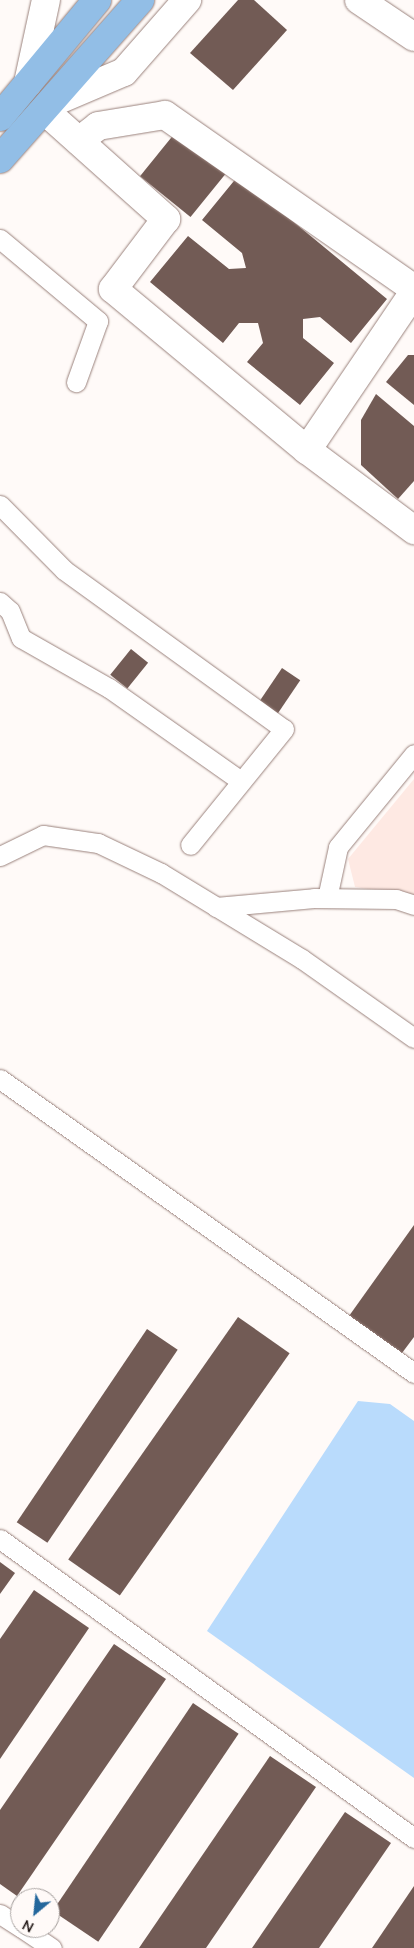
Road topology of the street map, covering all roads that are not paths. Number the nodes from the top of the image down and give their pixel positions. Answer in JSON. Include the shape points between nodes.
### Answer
{"nodes":[{"id":1,"x":46,"y":0,"type":"edge"},
{"id":2,"x":97,"y":0,"type":"edge"},
{"id":3,"x":140,"y":0,"type":"edge"},
{"id":4,"x":187,"y":0,"type":"edge"},
{"id":5,"x":359,"y":0,"type":"edge"},
{"id":6,"x":414,"y":38,"type":"edge"},
{"id":7,"x":28,"y":83,"type":"junction"},
{"id":8,"x":47,"y":107,"type":"junction"},
{"id":9,"x":0,"y":117,"type":"edge"},
{"id":10,"x":79,"y":142,"type":"junction"},
{"id":11,"x":2,"y":154,"type":"edge"},
{"id":12,"x":0,"y":239,"type":"edge"},
{"id":13,"x":414,"y":288,"type":"edge"},
{"id":14,"x":414,"y":292,"type":"edge"},
{"id":15,"x":76,"y":382,"type":"dead end"},
{"id":16,"x":307,"y":450,"type":"junction"},
{"id":17,"x":0,"y":505,"type":"edge"},
{"id":18,"x":414,"y":530,"type":"edge"},
{"id":19,"x":0,"y":602,"type":"edge"},
{"id":20,"x":414,"y":754,"type":"edge"},
{"id":21,"x":241,"y":781,"type":"junction"},
{"id":22,"x":190,"y":845,"type":"dead end"},
{"id":23,"x":0,"y":856,"type":"edge"},
{"id":24,"x":327,"y":898,"type":"junction"},
{"id":25,"x":414,"y":905,"type":"edge"},
{"id":26,"x":216,"y":907,"type":"junction"},
{"id":27,"x":414,"y":1038,"type":"edge"},
{"id":28,"x":0,"y":1079,"type":"edge"},
{"id":29,"x":414,"y":1373,"type":"edge"},
{"id":30,"x":0,"y":1539,"type":"edge"},
{"id":31,"x":414,"y":1838,"type":"edge"},
{"id":32,"x":37,"y":1938,"type":"edge"},
{"id":33,"x":52,"y":1948,"type":"edge"}],
"edges":[{"from":1,"to":7,"type":"street"},
{"from":2,"to":7,"type":"highway"},
{"from":3,"to":8,"type":"highway"},
{"from":4,"to":8,"type":"street","via":[[124,72]]},
{"from":5,"to":6,"type":"street"},
{"from":7,"to":9,"type":"highway"},
{"from":8,"to":10,"type":"street"},
{"from":8,"to":11,"type":"highway"},
{"from":10,"to":13,"type":"street","via":[[98,126],[165,115]]},
{"from":10,"to":16,"type":"street","via":[[166,219],[114,289]]},
{"from":12,"to":15,"type":"lane","via":[[98,320]]},
{"from":14,"to":16,"type":"street"},
{"from":16,"to":18,"type":"street"},
{"from":17,"to":21,"type":"lane","via":[[64,570],[284,729]]},
{"from":19,"to":21,"type":"lane","via":[[10,611],[21,638],[109,688]]},
{"from":20,"to":24,"type":"lane","via":[[338,848]]},
{"from":21,"to":22,"type":"lane"},
{"from":23,"to":26,"type":"lane","via":[[43,835],[98,843],[161,873]]},
{"from":24,"to":25,"type":"lane","via":[[396,899]]},
{"from":24,"to":26,"type":"lane"},
{"from":26,"to":27,"type":"lane","via":[[302,959]]},
{"from":28,"to":29,"type":"lane"},
{"from":30,"to":31,"type":"lane"},
{"from":32,"to":33,"type":"lane"}]}
